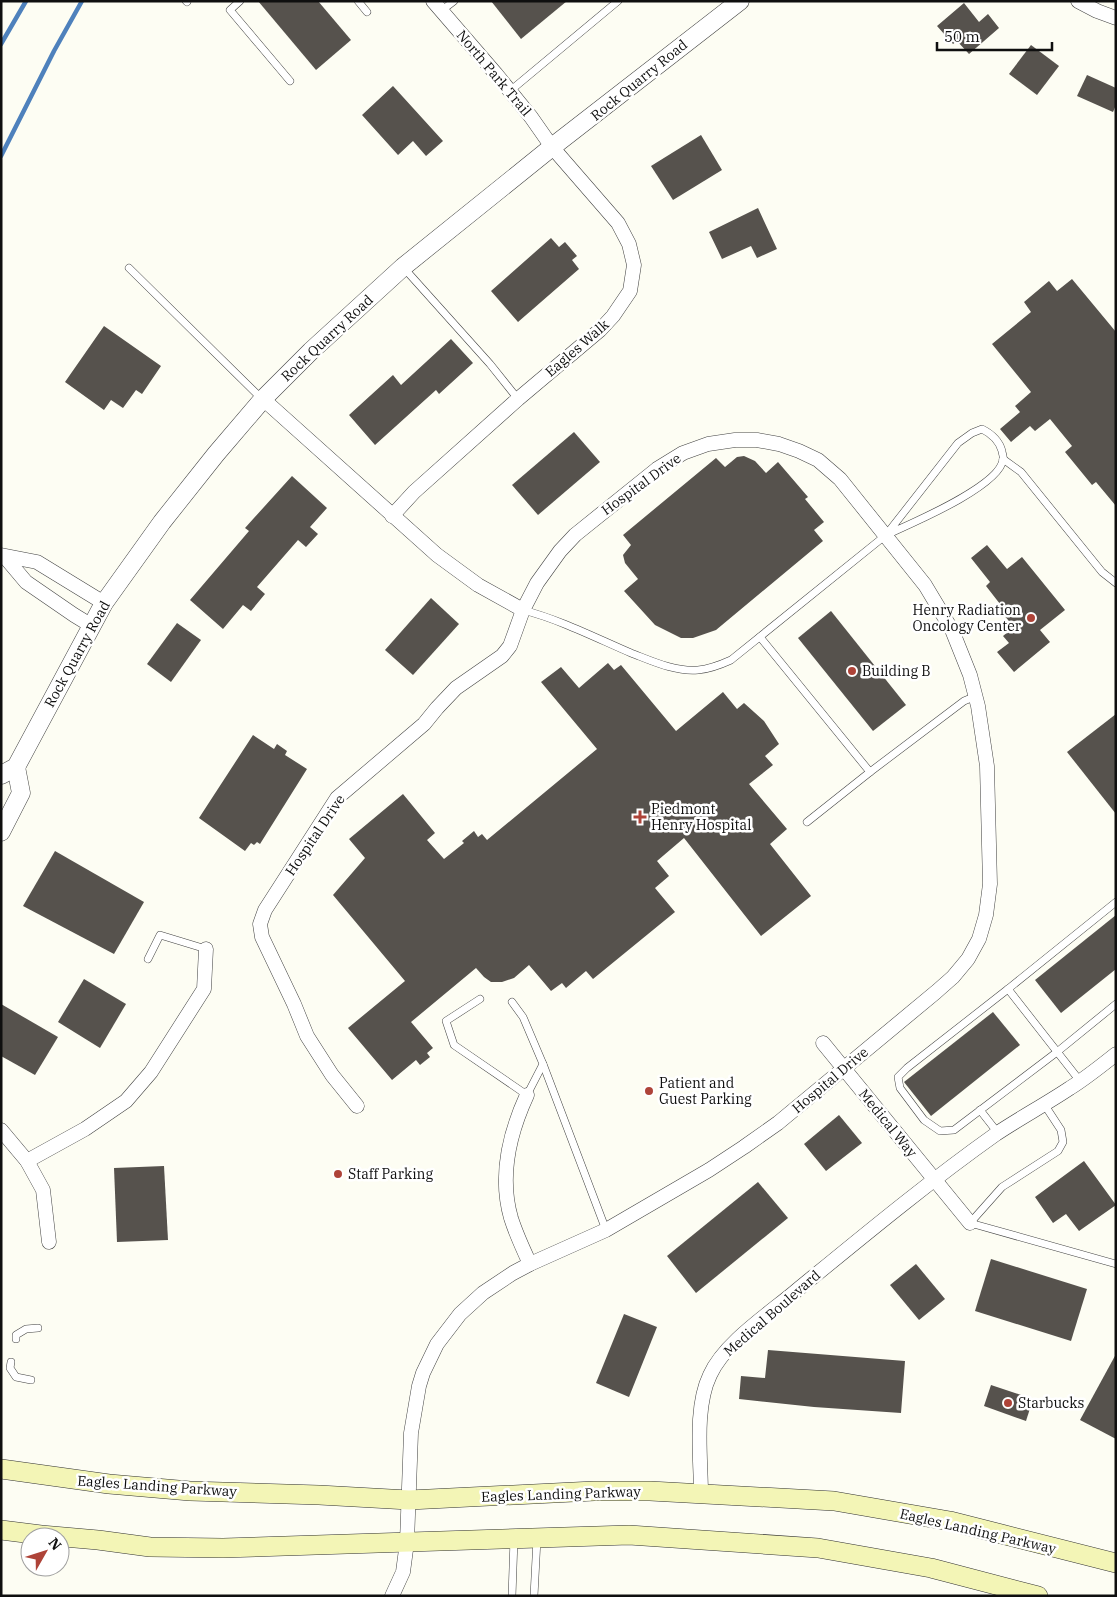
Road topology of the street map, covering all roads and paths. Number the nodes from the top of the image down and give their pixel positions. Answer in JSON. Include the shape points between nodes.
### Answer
{"nodes":[{"id":1,"x":240,"y":1,"type":"edge"},
{"id":2,"x":358,"y":1,"type":"edge"},
{"id":3,"x":454,"y":1,"type":"edge"},
{"id":4,"x":618,"y":1,"type":"edge"},
{"id":5,"x":1078,"y":1,"type":"edge"},
{"id":6,"x":437,"y":6,"type":"edge"},
{"id":7,"x":730,"y":6,"type":"edge"},
{"id":8,"x":367,"y":12,"type":"dead end"},
{"id":9,"x":1116,"y":18,"type":"edge"},
{"id":10,"x":290,"y":81,"type":"dead end"},
{"id":11,"x":510,"y":91,"type":"junction"},
{"id":12,"x":552,"y":147,"type":"junction"},
{"id":13,"x":403,"y":267,"type":"junction"},
{"id":14,"x":129,"y":268,"type":"dead end"},
{"id":15,"x":263,"y":399,"type":"junction"},
{"id":16,"x":518,"y":399,"type":"junction"},
{"id":17,"x":1004,"y":459,"type":"junction"},
{"id":18,"x":392,"y":516,"type":"junction"},
{"id":19,"x":886,"y":535,"type":"junction"},
{"id":20,"x":3,"y":556,"type":"edge"},
{"id":21,"x":1116,"y":583,"type":"edge"},
{"id":22,"x":104,"y":603,"type":"junction"},
{"id":23,"x":523,"y":610,"type":"junction"},
{"id":24,"x":92,"y":626,"type":"junction"},
{"id":25,"x":760,"y":637,"type":"junction"},
{"id":26,"x":976,"y":696,"type":"junction"},
{"id":27,"x":8,"y":771,"type":"edge"},
{"id":28,"x":870,"y":772,"type":"junction"},
{"id":29,"x":807,"y":822,"type":"dead end"},
{"id":30,"x":1,"y":832,"type":"edge"},
{"id":31,"x":1116,"y":902,"type":"edge"},
{"id":32,"x":206,"y":949,"type":"joint"},
{"id":33,"x":148,"y":959,"type":"dead end"},
{"id":34,"x":1008,"y":989,"type":"junction"},
{"id":35,"x":480,"y":999,"type":"dead end"},
{"id":36,"x":512,"y":1002,"type":"dead end"},
{"id":37,"x":1116,"y":1004,"type":"edge"},
{"id":38,"x":823,"y":1043,"type":"dead end"},
{"id":39,"x":1057,"y":1052,"type":"junction"},
{"id":40,"x":1116,"y":1054,"type":"edge"},
{"id":41,"x":543,"y":1064,"type":"junction"},
{"id":42,"x":844,"y":1068,"type":"junction"},
{"id":43,"x":1080,"y":1081,"type":"junction"},
{"id":44,"x":527,"y":1096,"type":"junction"},
{"id":45,"x":1044,"y":1104,"type":"junction"},
{"id":46,"x":357,"y":1106,"type":"dead end"},
{"id":47,"x":980,"y":1110,"type":"junction"},
{"id":48,"x":1,"y":1130,"type":"edge"},
{"id":49,"x":998,"y":1133,"type":"junction"},
{"id":50,"x":27,"y":1161,"type":"junction"},
{"id":51,"x":935,"y":1180,"type":"junction"},
{"id":52,"x":970,"y":1222,"type":"junction"},
{"id":53,"x":606,"y":1230,"type":"junction"},
{"id":54,"x":49,"y":1242,"type":"dead end"},
{"id":55,"x":530,"y":1264,"type":"junction"},
{"id":56,"x":1116,"y":1264,"type":"edge"},
{"id":57,"x":38,"y":1328,"type":"dead end"},
{"id":58,"x":16,"y":1339,"type":"dead end"},
{"id":59,"x":12,"y":1362,"type":"dead end"},
{"id":60,"x":31,"y":1380,"type":"dead end"},
{"id":61,"x":1,"y":1469,"type":"edge"},
{"id":62,"x":701,"y":1495,"type":"junction"},
{"id":63,"x":409,"y":1500,"type":"junction"},
{"id":64,"x":1,"y":1530,"type":"edge"},
{"id":65,"x":537,"y":1538,"type":"junction"},
{"id":66,"x":514,"y":1539,"type":"junction"},
{"id":67,"x":408,"y":1542,"type":"junction"},
{"id":68,"x":1116,"y":1563,"type":"edge"},
{"id":69,"x":1032,"y":1595,"type":"edge"},
{"id":70,"x":392,"y":1596,"type":"edge"},
{"id":71,"x":512,"y":1596,"type":"edge"},
{"id":72,"x":534,"y":1596,"type":"edge"}],
"edges":[{"from":1,"to":10,"type":"lane","via":[[230,10]]},
{"from":2,"to":8,"type":"lane"},
{"from":3,"to":6,"type":"lane"},
{"from":4,"to":11,"type":"lane"},
{"from":5,"to":9,"type":"street"},
{"from":6,"to":11,"type":"street","name":"North Park Trail"},
{"from":7,"to":12,"type":"street","name":"Rock Quarry Road"},
{"from":11,"to":12,"type":"street","name":"North Park Trail"},
{"from":12,"to":13,"type":"street","name":"Rock Quarry Road"},
{"from":12,"to":16,"type":"street","name":"Eagles Walk","via":[[622,229],[633,258],[632,285],[619,308],[600,330]]},
{"from":13,"to":15,"type":"street","name":"Rock Quarry Road"},
{"from":13,"to":16,"type":"lane"},
{"from":14,"to":15,"type":"lane"},
{"from":15,"to":18,"type":"street"},
{"from":15,"to":22,"type":"street","name":"Rock Quarry Road","via":[[162,522]]},
{"from":16,"to":18,"type":"street","name":"Eagles Walk","via":[[414,492]]},
{"from":17,"to":19,"type":"lane","via":[[998,471],[979,488]]},
{"from":17,"to":19,"type":"lane","via":[[992,434],[982,429],[972,433],[958,443]]},
{"from":17,"to":21,"type":"lane","via":[[1021,472],[1102,572]]},
{"from":18,"to":23,"type":"street","via":[[461,573]]},
{"from":19,"to":23,"type":"street","name":"Hospital Drive","via":[[840,479],[818,460],[786,446],[757,440],[708,444],[683,453],[657,469],[576,534],[548,566]]},
{"from":19,"to":25,"type":"lane"},
{"from":19,"to":26,"type":"street","name":"Hospital Drive","via":[[940,607],[962,652]]},
{"from":20,"to":22,"type":"street","via":[[37,562]]},
{"from":20,"to":24,"type":"street","via":[[26,582]]},
{"from":22,"to":24,"type":"street","name":"Rock Quarry Road"},
{"from":23,"to":25,"type":"lane","via":[[544,615],[646,659],[684,670],[714,668],[731,660]]},
{"from":23,"to":46,"type":"street","name":"Hospital Drive","via":[[510,646],[502,656],[456,688],[424,724],[337,798],[265,910],[260,924],[262,937],[307,1036]]},
{"from":24,"to":27,"type":"street","name":"Rock Quarry Road"},
{"from":25,"to":28,"type":"lane"},
{"from":26,"to":28,"type":"lane","via":[[964,701]]},
{"from":26,"to":42,"type":"street","name":"Hospital Drive","via":[[987,766],[990,884],[979,939],[953,977]]},
{"from":27,"to":30,"type":"street","name":"Rock Quarry Road","via":[[21,793]]},
{"from":28,"to":29,"type":"lane"},
{"from":31,"to":34,"type":"lane"},
{"from":32,"to":33,"type":"lane","via":[[160,934]]},
{"from":32,"to":50,"type":"street","via":[[204,989],[151,1072],[126,1101],[85,1129]]},
{"from":34,"to":39,"type":"lane"},
{"from":34,"to":47,"type":"lane","via":[[898,1078],[900,1088],[924,1120],[940,1131],[954,1130]]},
{"from":35,"to":44,"type":"lane","via":[[446,1021],[454,1045]]},
{"from":36,"to":41,"type":"lane","via":[[524,1017]]},
{"from":37,"to":39,"type":"lane"},
{"from":38,"to":42,"type":"street","name":"Medical Way"},
{"from":39,"to":43,"type":"lane"},
{"from":39,"to":47,"type":"lane"},
{"from":40,"to":43,"type":"street","name":"Medical Boulevard"},
{"from":41,"to":44,"type":"lane"},
{"from":41,"to":53,"type":"lane"},
{"from":42,"to":51,"type":"street","name":"Medical Way"},
{"from":42,"to":53,"type":"street","name":"Hospital Drive","via":[[744,1147]]},
{"from":43,"to":45,"type":"street","name":"Medical Boulevard"},
{"from":44,"to":55,"type":"street","via":[[511,1135],[506,1185],[511,1218]]},
{"from":45,"to":49,"type":"street","name":"Medical Boulevard"},
{"from":45,"to":52,"type":"lane","via":[[1061,1130],[1063,1142],[1058,1151],[1002,1187]]},
{"from":47,"to":49,"type":"lane"},
{"from":48,"to":50,"type":"street"},
{"from":49,"to":51,"type":"street","name":"Medical Boulevard"},
{"from":50,"to":54,"type":"street","via":[[43,1190]]},
{"from":51,"to":52,"type":"street"},
{"from":51,"to":62,"type":"street","name":"Medical Boulevard","via":[[844,1250],[723,1355],[710,1373],[703,1393]]},
{"from":52,"to":56,"type":"lane"},
{"from":53,"to":55,"type":"street","name":"Hospital Drive"},
{"from":55,"to":63,"type":"street","name":"Hospital Drive","via":[[471,1302],[437,1344],[423,1373],[415,1402]]},
{"from":57,"to":58,"type":"lane","via":[[26,1329],[16,1335]]},
{"from":59,"to":60,"type":"lane","via":[[10,1368],[16,1378]]},
{"from":61,"to":63,"type":"main road","name":"Eagles Landing Parkway","via":[[181,1490]]},
{"from":62,"to":63,"type":"main road","name":"Eagles Landing Parkway","via":[[594,1491]]},
{"from":62,"to":68,"type":"main road","name":"Eagles Landing Parkway","via":[[834,1501],[950,1521]]},
{"from":63,"to":67,"type":"street","name":"Hospital Drive"},
{"from":64,"to":67,"type":"main road","via":[[150,1547]]},
{"from":65,"to":66,"type":"main road"},
{"from":65,"to":69,"type":"main road","via":[[629,1535],[818,1548],[931,1568]]},
{"from":65,"to":72,"type":"lane"},
{"from":66,"to":67,"type":"main road"},
{"from":66,"to":71,"type":"lane"},
{"from":67,"to":70,"type":"street","name":"Hospital Drive","via":[[403,1572]]}]}
